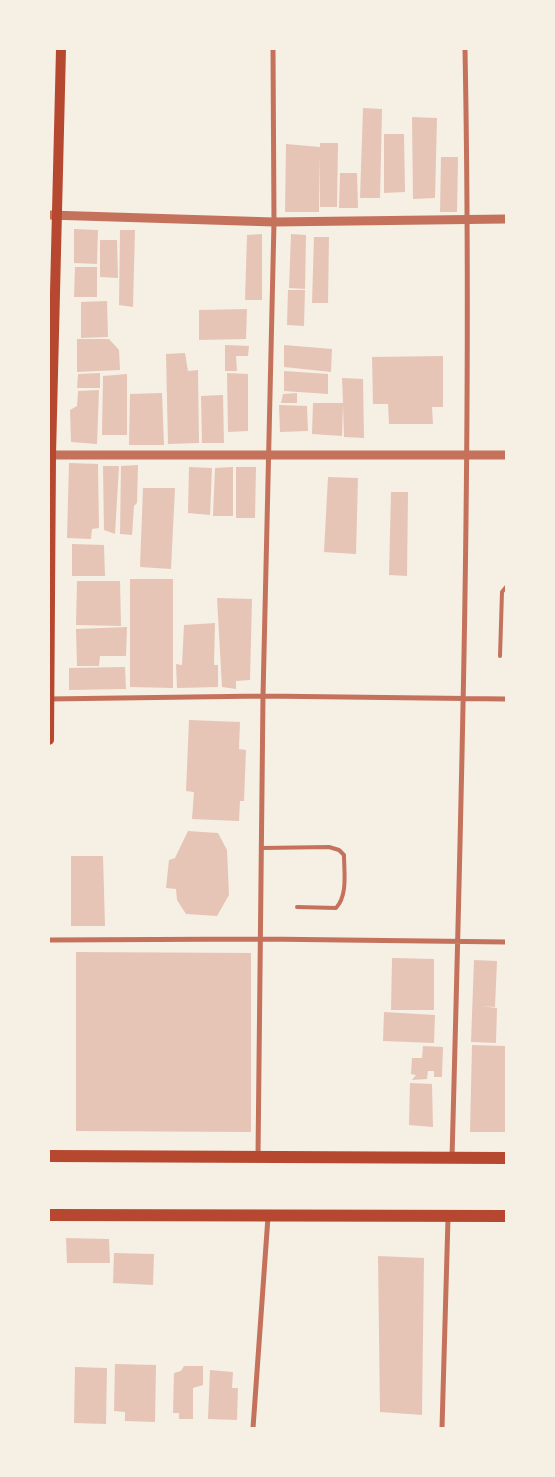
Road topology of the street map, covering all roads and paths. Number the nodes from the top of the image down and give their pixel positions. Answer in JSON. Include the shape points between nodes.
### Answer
{"nodes":[{"id":1,"x":61,"y":49,"type":"edge"},
{"id":2,"x":272,"y":49,"type":"edge"},
{"id":3,"x":465,"y":49,"type":"edge"},
{"id":4,"x":54,"y":216,"type":"edge"},
{"id":5,"x":468,"y":219,"type":"junction"},
{"id":6,"x":506,"y":219,"type":"edge"},
{"id":7,"x":274,"y":222,"type":"junction"},
{"id":8,"x":267,"y":453,"type":"junction"},
{"id":9,"x":50,"y":454,"type":"edge"},
{"id":10,"x":468,"y":455,"type":"junction"},
{"id":11,"x":506,"y":455,"type":"edge"},
{"id":12,"x":506,"y":586,"type":"edge"},
{"id":13,"x":500,"y":656,"type":"dead end"},
{"id":14,"x":262,"y":696,"type":"junction"},
{"id":15,"x":49,"y":699,"type":"edge"},
{"id":16,"x":506,"y":699,"type":"edge"},
{"id":17,"x":463,"y":700,"type":"junction"},
{"id":18,"x":49,"y":740,"type":"edge"},
{"id":19,"x":262,"y":848,"type":"junction"},
{"id":20,"x":297,"y":906,"type":"dead end"},
{"id":21,"x":262,"y":939,"type":"junction"},
{"id":22,"x":49,"y":940,"type":"edge"},
{"id":23,"x":458,"y":942,"type":"junction"},
{"id":24,"x":506,"y":942,"type":"edge"},
{"id":25,"x":49,"y":1156,"type":"edge"},
{"id":26,"x":258,"y":1156,"type":"junction"},
{"id":27,"x":452,"y":1158,"type":"junction"},
{"id":28,"x":506,"y":1158,"type":"edge"},
{"id":29,"x":448,"y":1214,"type":"junction"},
{"id":30,"x":49,"y":1215,"type":"edge"},
{"id":31,"x":268,"y":1215,"type":"junction"},
{"id":32,"x":506,"y":1216,"type":"edge"},
{"id":33,"x":252,"y":1428,"type":"edge"},
{"id":34,"x":442,"y":1428,"type":"edge"}],
"edges":[{"from":1,"to":4,"type":"main road"},
{"from":2,"to":7,"type":"street"},
{"from":3,"to":5,"type":"street"},
{"from":4,"to":7,"type":"street"},
{"from":4,"to":9,"type":"main road"},
{"from":5,"to":6,"type":"street"},
{"from":5,"to":7,"type":"street"},
{"from":5,"to":10,"type":"street"},
{"from":7,"to":8,"type":"street"},
{"from":8,"to":9,"type":"street"},
{"from":8,"to":10,"type":"street"},
{"from":8,"to":14,"type":"street"},
{"from":9,"to":15,"type":"main road"},
{"from":10,"to":11,"type":"street"},
{"from":10,"to":17,"type":"street"},
{"from":12,"to":13,"type":"lane","via":[[502,592]]},
{"from":14,"to":15,"type":"street"},
{"from":14,"to":17,"type":"street"},
{"from":14,"to":19,"type":"street"},
{"from":15,"to":18,"type":"main road"},
{"from":16,"to":17,"type":"street"},
{"from":17,"to":23,"type":"street"},
{"from":19,"to":20,"type":"lane","via":[[329,847],[344,855],[344,894],[336,908]]},
{"from":19,"to":21,"type":"street"},
{"from":21,"to":22,"type":"street"},
{"from":21,"to":23,"type":"street"},
{"from":21,"to":26,"type":"street"},
{"from":23,"to":24,"type":"street"},
{"from":23,"to":27,"type":"street"},
{"from":25,"to":26,"type":"main road"},
{"from":26,"to":27,"type":"main road"},
{"from":27,"to":28,"type":"main road"},
{"from":29,"to":31,"type":"main road"},
{"from":29,"to":32,"type":"main road"},
{"from":29,"to":34,"type":"street"},
{"from":30,"to":31,"type":"main road"},
{"from":31,"to":33,"type":"street"}]}
